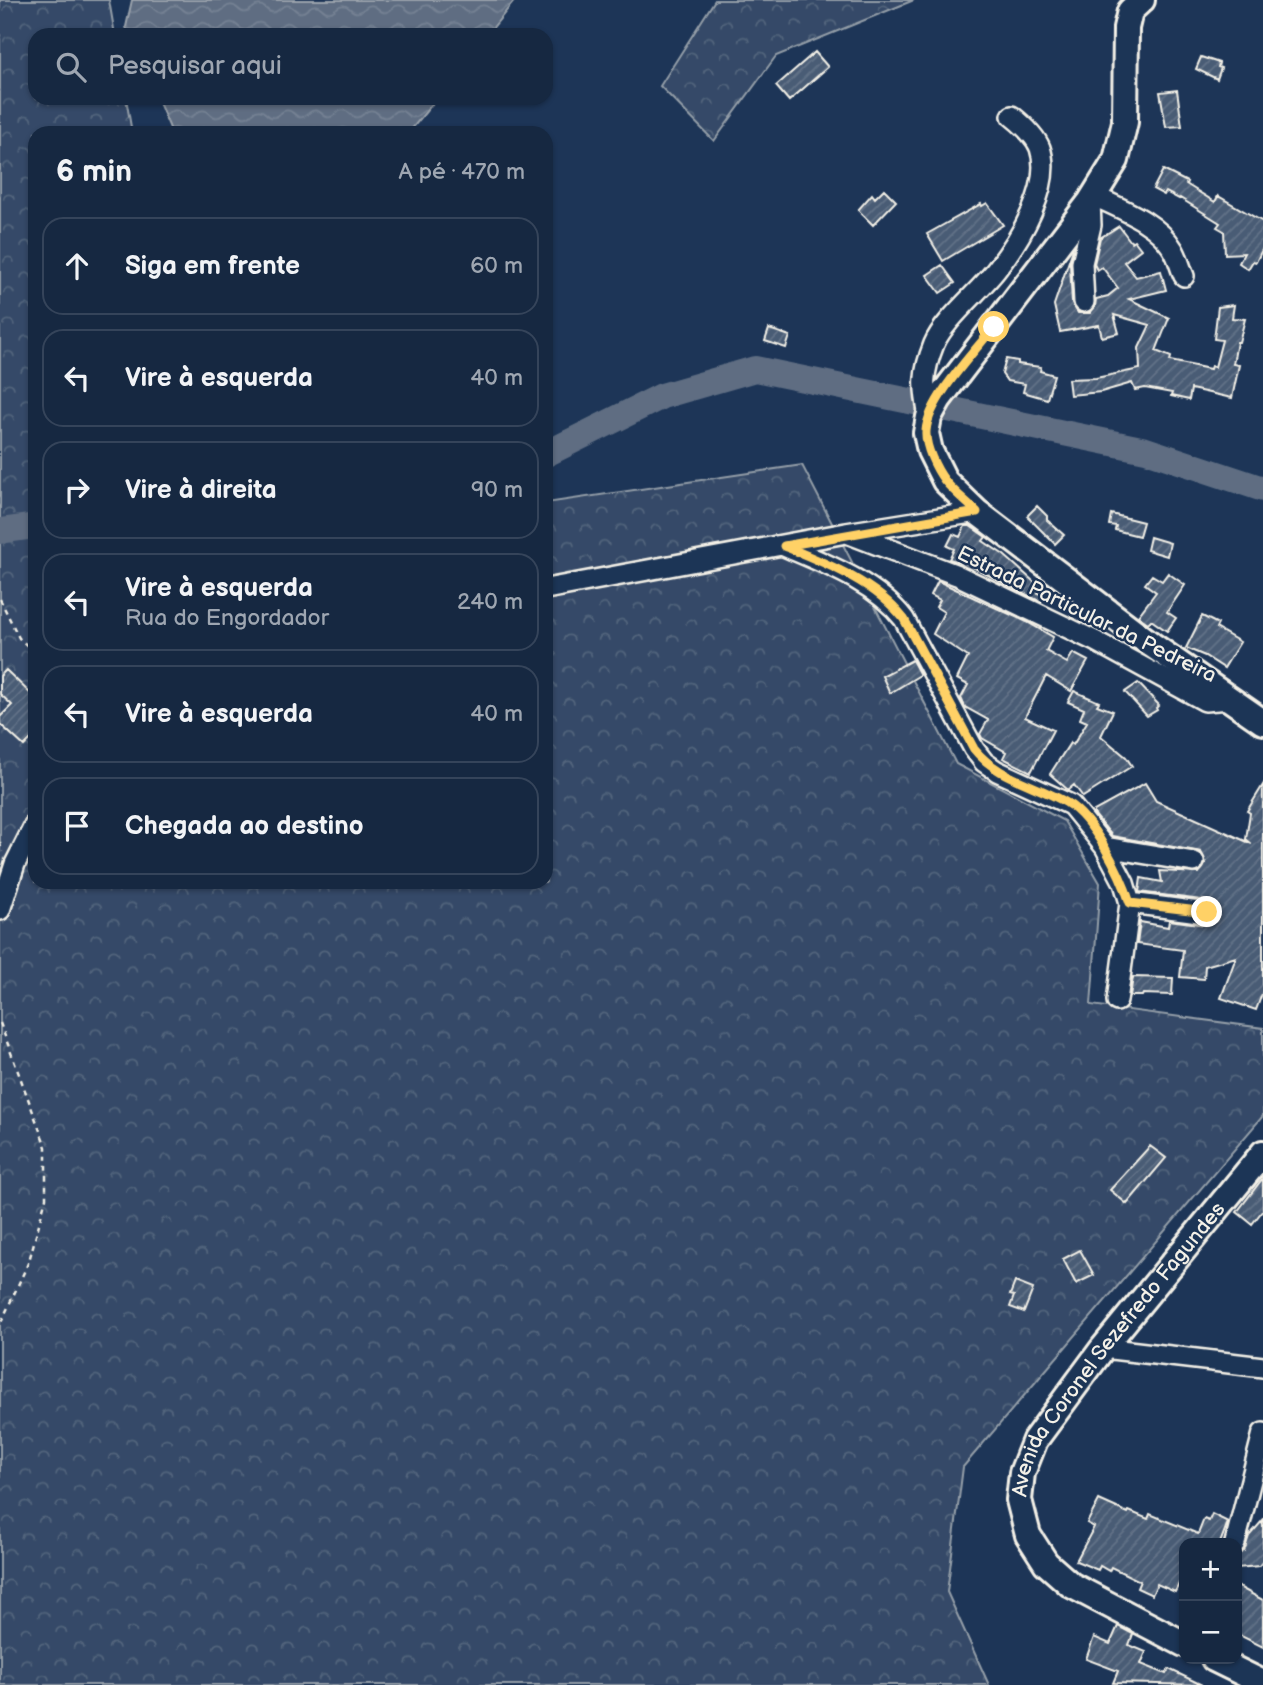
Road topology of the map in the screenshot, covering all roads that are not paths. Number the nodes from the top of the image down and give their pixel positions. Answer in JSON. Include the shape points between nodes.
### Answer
{"nodes":[{"id":1,"x":1142,"y":0,"type":"edge"},
{"id":2,"x":1012,"y":116,"type":"dead end"},
{"id":3,"x":1092,"y":199,"type":"junction"},
{"id":4,"x":1184,"y":276,"type":"dead end"},
{"id":5,"x":1084,"y":302,"type":"dead end"},
{"id":6,"x":929,"y":417,"type":"junction"},
{"id":7,"x":977,"y":512,"type":"junction"},
{"id":8,"x":846,"y":533,"type":"junction"},
{"id":9,"x":784,"y":546,"type":"junction"},
{"id":10,"x":553,"y":588,"type":"edge"},
{"id":11,"x":1230,"y":699,"type":"junction"},
{"id":12,"x":1263,"y":723,"type":"edge"},
{"id":13,"x":28,"y":838,"type":"edge"},
{"id":14,"x":1105,"y":847,"type":"junction"},
{"id":15,"x":1194,"y":862,"type":"dead end"},
{"id":16,"x":1130,"y":903,"type":"junction"},
{"id":17,"x":0,"y":911,"type":"edge"},
{"id":18,"x":1207,"y":912,"type":"dead end"},
{"id":19,"x":1117,"y":1002,"type":"dead end"},
{"id":20,"x":1263,"y":1153,"type":"edge"},
{"id":21,"x":1103,"y":1348,"type":"junction"},
{"id":22,"x":1263,"y":1367,"type":"edge"},
{"id":23,"x":1263,"y":1433,"type":"edge"},
{"id":24,"x":1236,"y":1538,"type":"edge"},
{"id":25,"x":1179,"y":1637,"type":"edge"},
{"id":26,"x":1224,"y":1664,"type":"edge"},
{"id":27,"x":1263,"y":1683,"type":"edge"}],
"edges":[{"from":1,"to":3,"type":"main road","via":[[1130,11],[1126,28],[1124,132],[1116,160]]},
{"from":2,"to":6,"type":"street","via":[[1040,148],[1039,193],[1013,247],[935,342],[923,384]]},
{"from":3,"to":4,"type":"street","via":[[1159,232],[1173,249]]},
{"from":3,"to":5,"type":"street","via":[[1082,263]]},
{"from":3,"to":6,"type":"main road","via":[[956,374]]},
{"from":6,"to":7,"type":"main road","via":[[930,451],[945,481]]},
{"from":7,"to":8,"type":"street","name":"Estrada Particular da Pedreira"},
{"from":7,"to":11,"type":"main road"},
{"from":8,"to":9,"type":"street","name":"Estrada Particular da Pedreira"},
{"from":8,"to":11,"type":"street","name":"Estrada Particular da Pedreira","via":[[957,575],[1095,641],[1205,701]]},
{"from":9,"to":10,"type":"street","name":"Estrada Particular da Pedreira"},
{"from":9,"to":14,"type":"street","via":[[837,568],[893,605],[984,762],[1071,805]]},
{"from":11,"to":12,"type":"main road"},
{"from":13,"to":17,"type":"street"},
{"from":14,"to":15,"type":"street"},
{"from":14,"to":16,"type":"street"},
{"from":16,"to":18,"type":"street"},
{"from":16,"to":19,"type":"street"},
{"from":20,"to":21,"type":"main road","name":"Avenida Coronel Sezefredo Fagundes"},
{"from":21,"to":22,"type":"street"},
{"from":21,"to":25,"type":"main road","name":"Avenida Coronel Sezefredo Fagundes","via":[[1035,1440],[1022,1473],[1019,1500],[1028,1535],[1046,1563],[1071,1585]]},
{"from":23,"to":24,"type":"street"},
{"from":26,"to":27,"type":"main road"}]}
